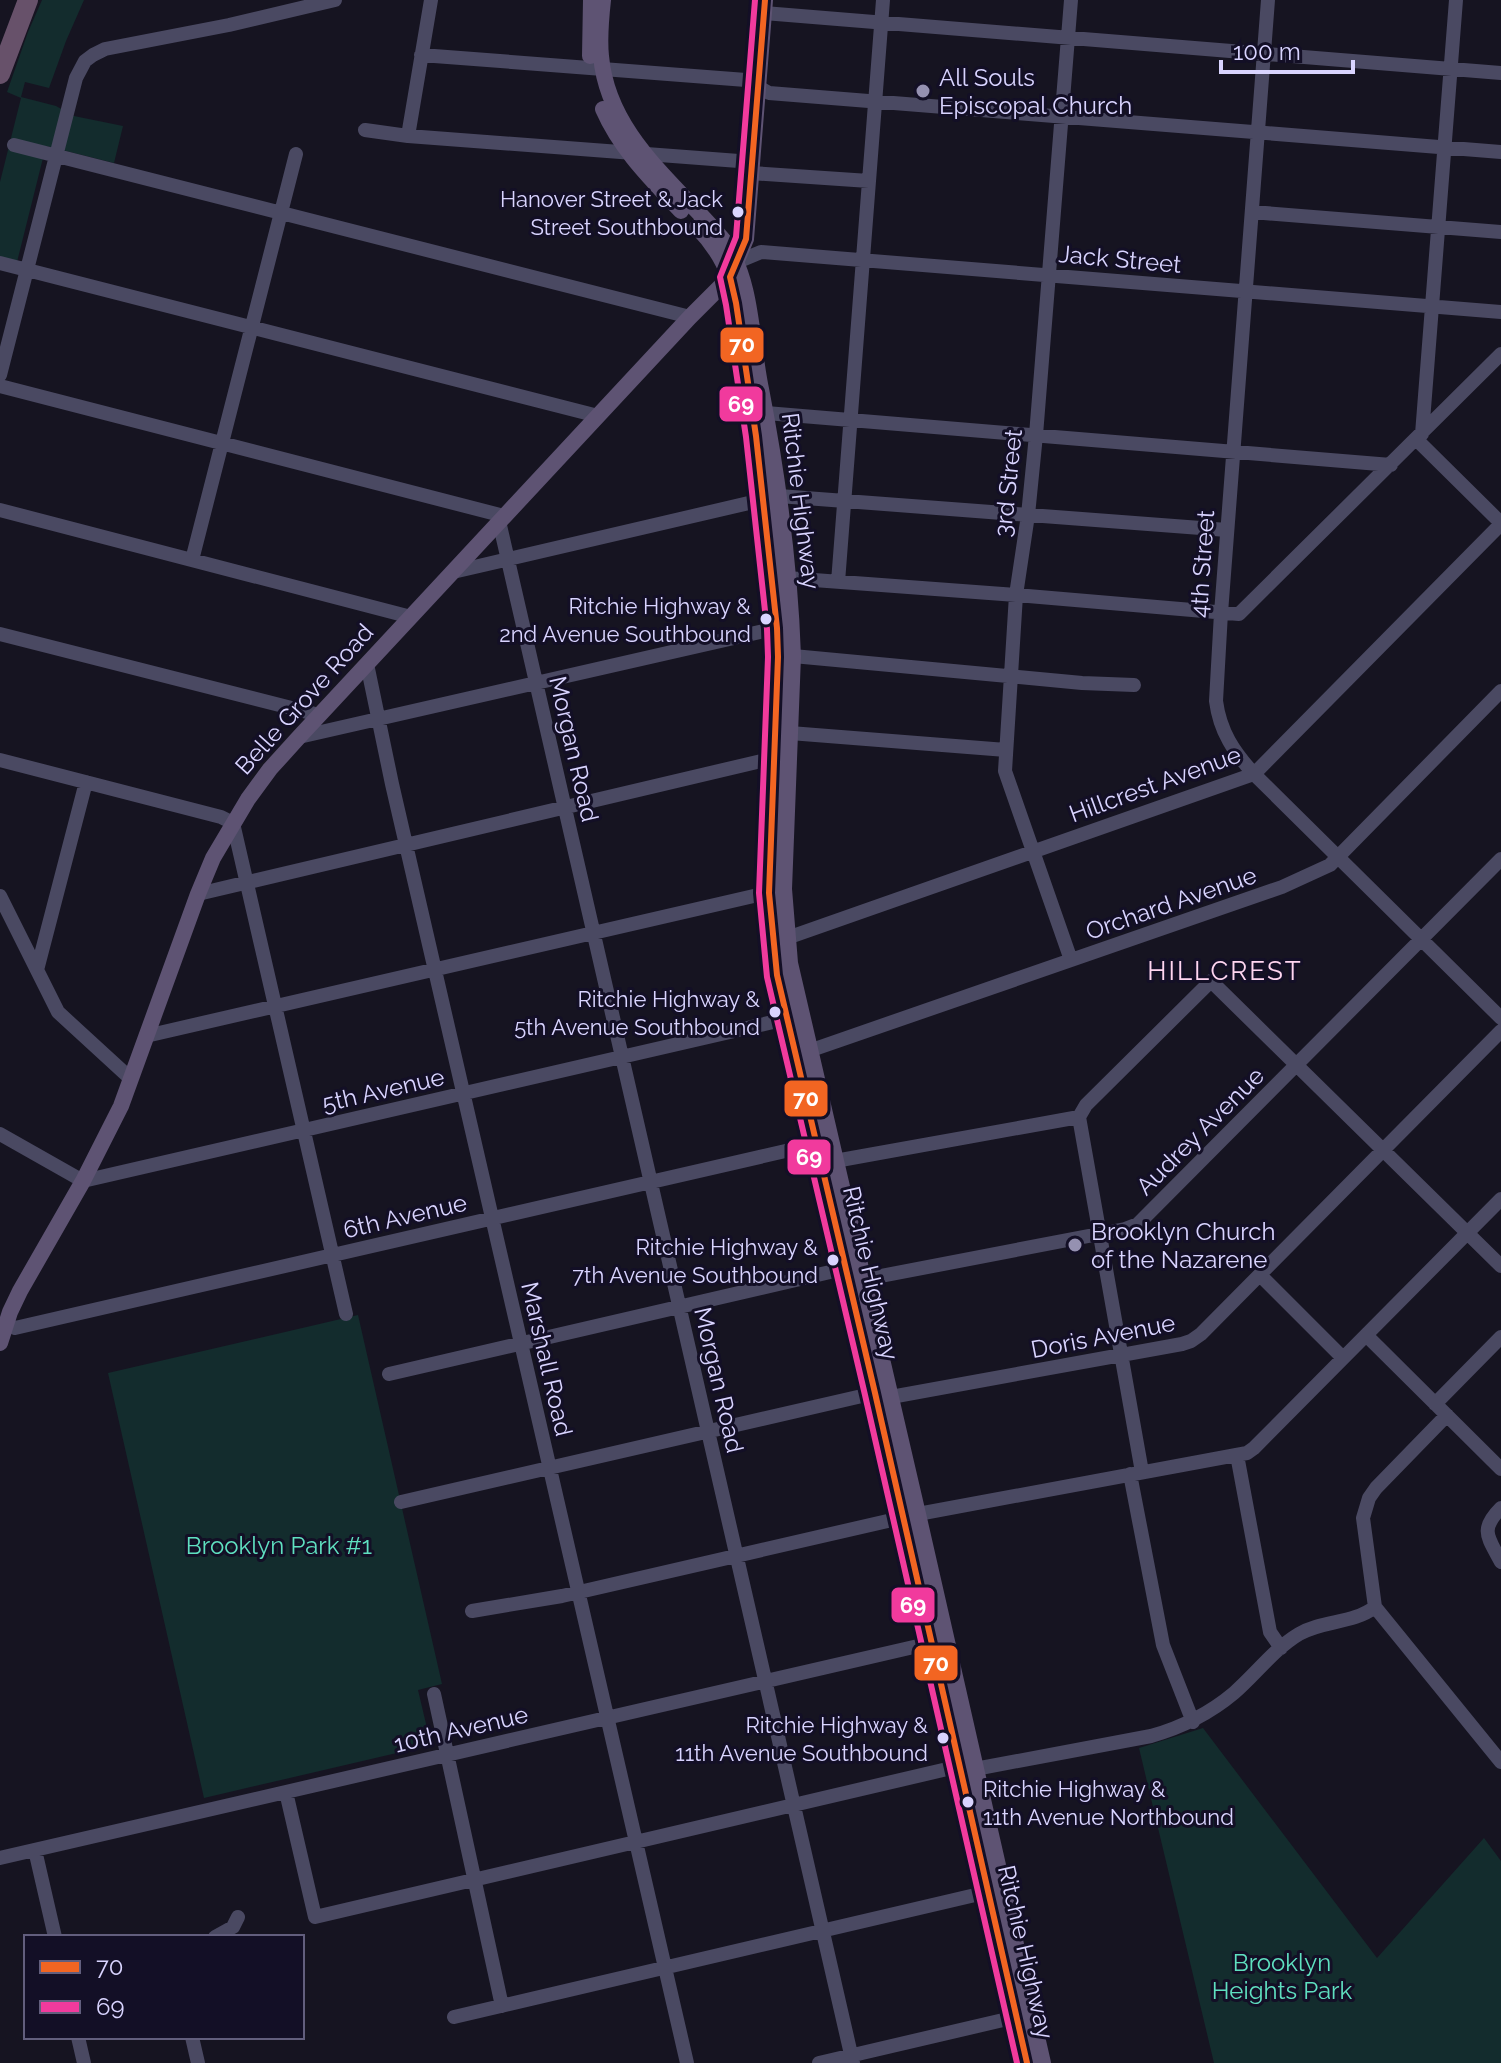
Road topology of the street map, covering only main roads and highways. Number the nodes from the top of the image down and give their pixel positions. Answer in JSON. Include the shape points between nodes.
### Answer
{"nodes":[{"id":1,"x":15,"y":0,"type":"edge"},
{"id":2,"x":28,"y":0,"type":"edge"},
{"id":3,"x":591,"y":0,"type":"edge"},
{"id":4,"x":603,"y":0,"type":"edge"},
{"id":5,"x":764,"y":6,"type":"edge"},
{"id":6,"x":0,"y":37,"type":"edge"},
{"id":7,"x":597,"y":68,"type":"junction"},
{"id":8,"x":0,"y":74,"type":"edge"},
{"id":9,"x":636,"y":153,"type":"junction"},
{"id":10,"x":733,"y":269,"type":"junction"},
{"id":11,"x":771,"y":498,"type":"junction"},
{"id":12,"x":777,"y":891,"type":"junction"},
{"id":13,"x":802,"y":1053,"type":"junction"},
{"id":14,"x":854,"y":1274,"type":"junction"},
{"id":15,"x":0,"y":1343,"type":"edge"},
{"id":16,"x":910,"y":1515,"type":"junction"},
{"id":17,"x":968,"y":1767,"type":"junction"},
{"id":18,"x":1027,"y":2063,"type":"edge"},
{"id":19,"x":1043,"y":2063,"type":"edge"}],
"edges":[{"from":1,"to":6,"type":"highway"},
{"from":2,"to":8,"type":"highway"},
{"from":3,"to":7,"type":"main road","via":[[589,41]]},
{"from":4,"to":7,"type":"main road"},
{"from":5,"to":10,"type":"main road","via":[[746,239]]},
{"from":7,"to":9,"type":"main road"},
{"from":9,"to":10,"type":"main road","name":"Ritchie Highway"},
{"from":9,"to":10,"type":"main road","via":[[712,227],[733,254]]},
{"from":10,"to":11,"type":"main road","name":"Ritchie Highway"},
{"from":10,"to":11,"type":"main road","name":"Ritchie Highway","via":[[744,283],[766,413]]},
{"from":10,"to":15,"type":"main road","name":"Belle Grove Road","via":[[270,769],[233,823],[198,894],[121,1106],[20,1291]]},
{"from":11,"to":12,"type":"main road","name":"Ritchie Highway","via":[[778,657]]},
{"from":11,"to":12,"type":"main road","name":"Ritchie Highway","via":[[787,578],[793,656]]},
{"from":12,"to":13,"type":"main road","name":"Ritchie Highway"},
{"from":12,"to":13,"type":"main road","name":"Ritchie Highway","via":[[777,975],[786,1019]]},
{"from":13,"to":14,"type":"main road","name":"Ritchie Highway","via":[[816,1144]]},
{"from":13,"to":14,"type":"main road","name":"Ritchie Highway","via":[[835,1161]]},
{"from":14,"to":16,"type":"main road","name":"Ritchie Highway"},
{"from":16,"to":17,"type":"main road","name":"Ritchie Highway"},
{"from":16,"to":17,"type":"main road","name":"Ritchie Highway","via":[[931,1643]]},
{"from":17,"to":18,"type":"main road","name":"Ritchie Highway","via":[[988,1892]]},
{"from":17,"to":19,"type":"main road","name":"Ritchie Highway"}]}
